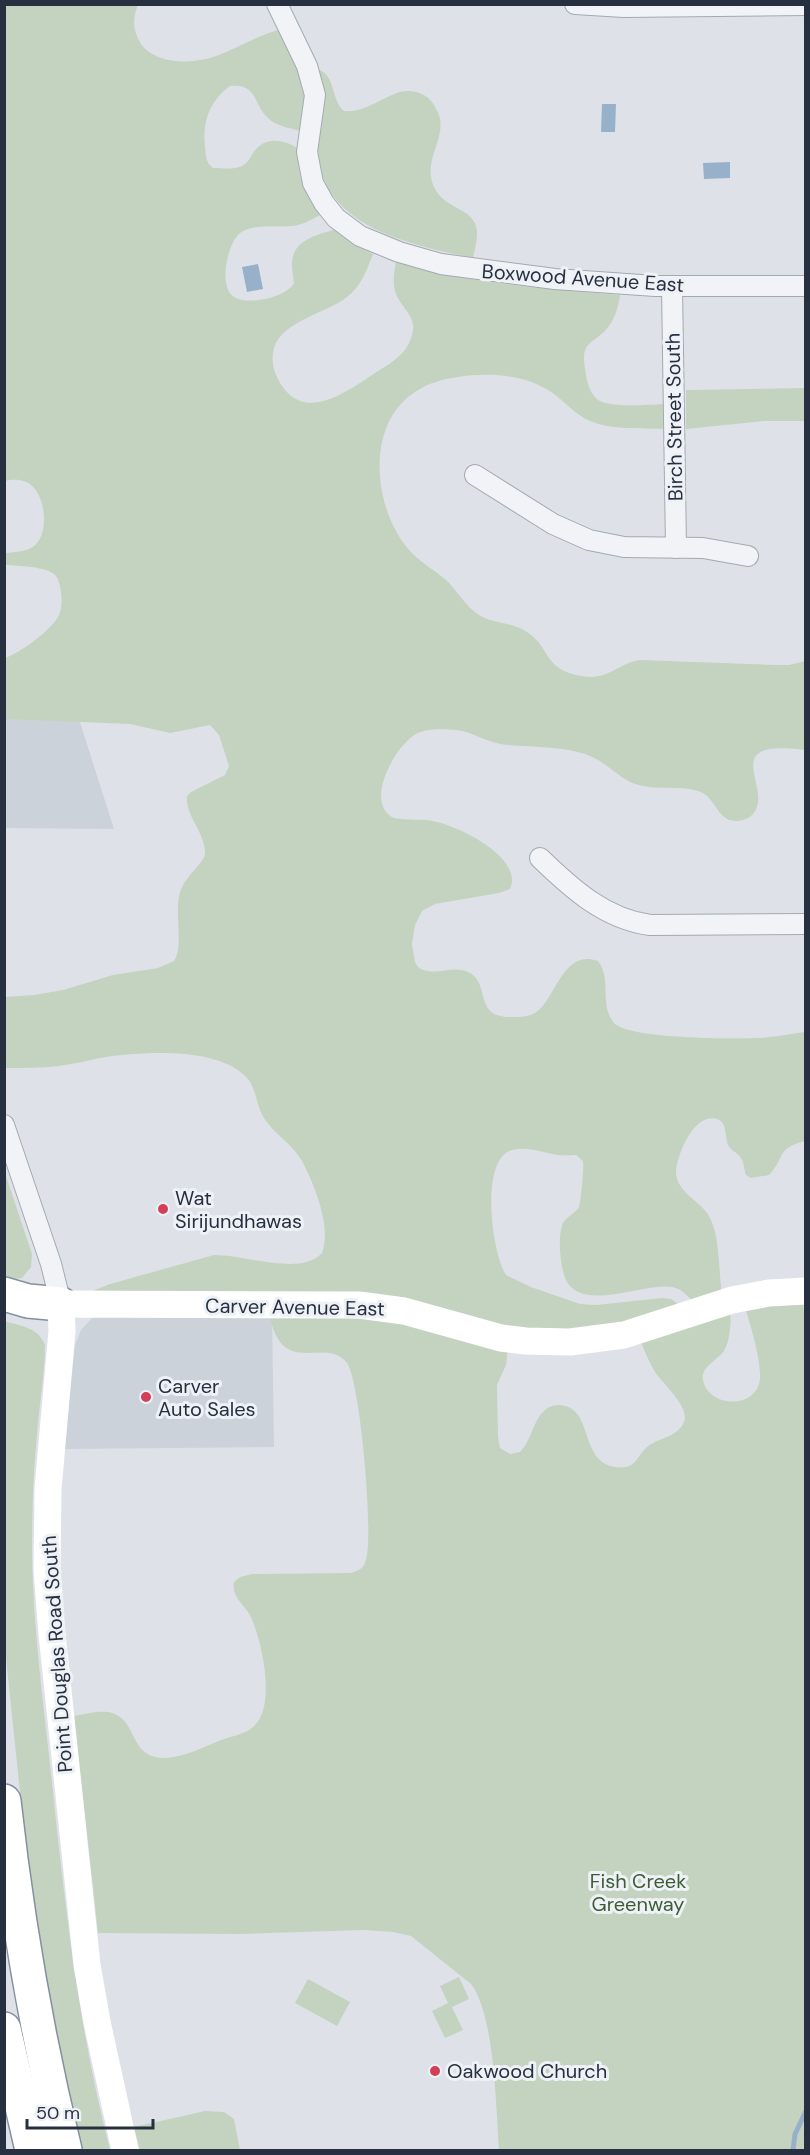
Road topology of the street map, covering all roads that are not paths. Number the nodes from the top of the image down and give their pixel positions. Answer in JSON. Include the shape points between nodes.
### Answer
{"nodes":[{"id":1,"x":278,"y":4,"type":"edge"},
{"id":2,"x":575,"y":4,"type":"edge"},
{"id":3,"x":806,"y":5,"type":"edge"},
{"id":4,"x":806,"y":286,"type":"edge"},
{"id":5,"x":672,"y":287,"type":"junction"},
{"id":6,"x":475,"y":475,"type":"dead end"},
{"id":7,"x":676,"y":548,"type":"junction"},
{"id":8,"x":748,"y":556,"type":"dead end"},
{"id":9,"x":540,"y":858,"type":"dead end"},
{"id":10,"x":806,"y":924,"type":"edge"},
{"id":11,"x":4,"y":1125,"type":"edge"},
{"id":12,"x":806,"y":1291,"type":"edge"},
{"id":13,"x":4,"y":1294,"type":"edge"},
{"id":14,"x":62,"y":1304,"type":"junction"},
{"id":15,"x":4,"y":1801,"type":"edge"},
{"id":16,"x":4,"y":2029,"type":"edge"},
{"id":17,"x":32,"y":2151,"type":"edge"},
{"id":18,"x":65,"y":2151,"type":"edge"},
{"id":19,"x":125,"y":2151,"type":"edge"}],
"edges":[{"from":1,"to":5,"type":"street","name":"Boxwood Avenue East","via":[[307,66],[315,95],[307,152],[310,171],[324,203],[343,225],[369,241],[441,264],[496,273]]},
{"from":2,"to":3,"type":"street","via":[[624,8]]},
{"from":4,"to":5,"type":"street","name":"Boxwood Avenue East"},
{"from":5,"to":7,"type":"street","name":"Birch Street South"},
{"from":6,"to":7,"type":"street","via":[[580,537],[624,547]]},
{"from":7,"to":8,"type":"street","via":[[710,548]]},
{"from":9,"to":10,"type":"street","via":[[584,897],[637,923]]},
{"from":11,"to":14,"type":"street","name":"Point Douglas Road South"},
{"from":12,"to":14,"type":"street","name":"Carver Avenue East","via":[[732,1300],[641,1330],[570,1342],[501,1338],[404,1311],[359,1305]]},
{"from":13,"to":14,"type":"highway"},
{"from":14,"to":19,"type":"street","name":"Point Douglas Road South","via":[[48,1489],[49,1599],[87,1965]]},
{"from":15,"to":18,"type":"highway","via":[[28,1972]]},
{"from":16,"to":17,"type":"highway"}]}
